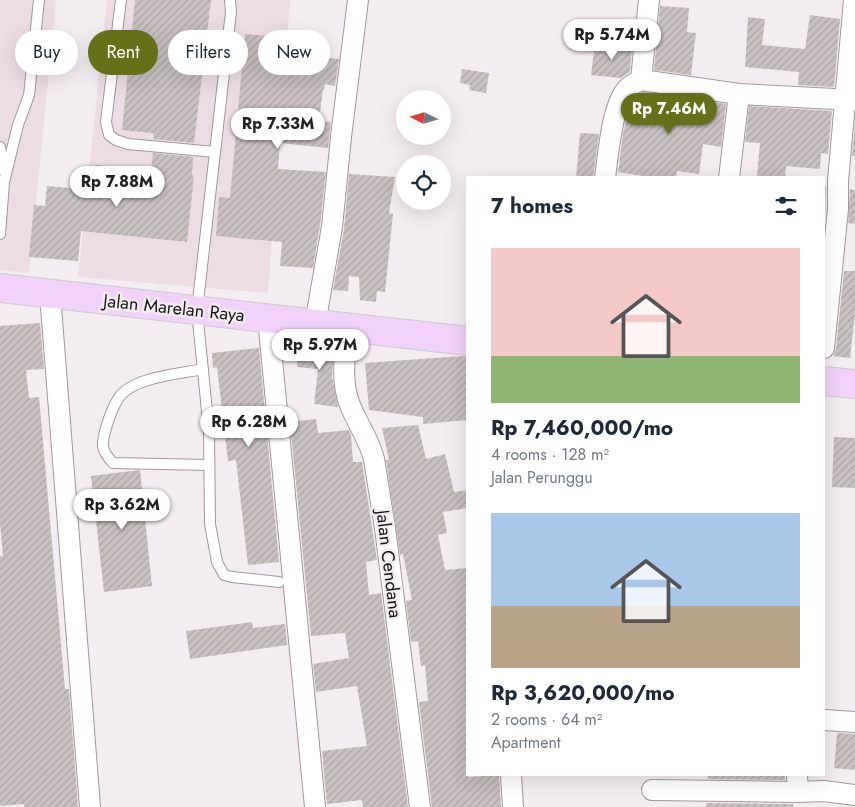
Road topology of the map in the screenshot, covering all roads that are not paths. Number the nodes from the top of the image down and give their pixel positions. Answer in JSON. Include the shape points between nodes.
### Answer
{"nodes":[{"id":1,"x":39,"y":0,"type":"edge"},
{"id":2,"x":121,"y":0,"type":"edge"},
{"id":3,"x":230,"y":0,"type":"edge"},
{"id":4,"x":358,"y":0,"type":"edge"},
{"id":5,"x":649,"y":0,"type":"edge"},
{"id":6,"x":854,"y":0,"type":"edge"},
{"id":7,"x":641,"y":80,"type":"junction"},
{"id":8,"x":739,"y":94,"type":"junction"},
{"id":9,"x":850,"y":100,"type":"edge"},
{"id":10,"x":0,"y":147,"type":"edge"},
{"id":11,"x":215,"y":152,"type":"junction"},
{"id":12,"x":605,"y":176,"type":"edge"},
{"id":13,"x":729,"y":176,"type":"edge"},
{"id":14,"x":2,"y":182,"type":"edge"},
{"id":15,"x":0,"y":224,"type":"edge"},
{"id":16,"x":0,"y":234,"type":"edge"},
{"id":17,"x":0,"y":288,"type":"edge"},
{"id":18,"x":50,"y":294,"type":"junction"},
{"id":19,"x":197,"y":310,"type":"junction"},
{"id":20,"x":268,"y":318,"type":"junction"},
{"id":21,"x":315,"y":324,"type":"junction"},
{"id":22,"x":349,"y":327,"type":"junction"},
{"id":23,"x":825,"y":338,"type":"edge"},
{"id":24,"x":466,"y":341,"type":"edge"},
{"id":25,"x":204,"y":369,"type":"junction"},
{"id":26,"x":825,"y":381,"type":"edge"},
{"id":27,"x":855,"y":384,"type":"edge"},
{"id":28,"x":209,"y":465,"type":"junction"},
{"id":29,"x":279,"y":582,"type":"dead end"},
{"id":30,"x":825,"y":720,"type":"edge"},
{"id":31,"x":855,"y":722,"type":"edge"},
{"id":32,"x":511,"y":776,"type":"edge"},
{"id":33,"x":798,"y":783,"type":"edge"},
{"id":34,"x":652,"y":790,"type":"dead end"},
{"id":35,"x":855,"y":795,"type":"edge"},
{"id":36,"x":824,"y":799,"type":"edge"},
{"id":37,"x":90,"y":807,"type":"edge"},
{"id":38,"x":315,"y":807,"type":"edge"},
{"id":39,"x":420,"y":807,"type":"edge"},
{"id":40,"x":513,"y":807,"type":"edge"}],
"edges":[{"from":1,"to":14,"type":"lane","via":[[29,95]]},
{"from":2,"to":11,"type":"lane","via":[[106,122],[109,135],[128,144]]},
{"from":3,"to":11,"type":"lane"},
{"from":4,"to":21,"type":"street","via":[[332,227]]},
{"from":5,"to":7,"type":"street"},
{"from":6,"to":9,"type":"street"},
{"from":7,"to":8,"type":"street"},
{"from":7,"to":12,"type":"street","via":[[628,88],[620,99]]},
{"from":8,"to":9,"type":"street"},
{"from":8,"to":13,"type":"street"},
{"from":9,"to":23,"type":"street"},
{"from":10,"to":14,"type":"lane"},
{"from":11,"to":19,"type":"lane"},
{"from":14,"to":15,"type":"lane"},
{"from":15,"to":16,"type":"lane"},
{"from":17,"to":18,"type":"main road","name":"Jalan Marelan Raya"},
{"from":18,"to":19,"type":"main road","name":"Jalan Marelan Raya"},
{"from":18,"to":37,"type":"street"},
{"from":19,"to":20,"type":"main road","name":"Jalan Marelan Raya"},
{"from":19,"to":25,"type":"lane"},
{"from":20,"to":21,"type":"main road","name":"Jalan Marelan Raya"},
{"from":20,"to":38,"type":"street"},
{"from":21,"to":22,"type":"main road","name":"Jalan Marelan Raya"},
{"from":22,"to":24,"type":"main road","name":"Jalan Marelan Raya"},
{"from":22,"to":39,"type":"street","name":"Jalan Cendana","via":[[343,370],[350,405],[374,459]]},
{"from":25,"to":28,"type":"lane"},
{"from":25,"to":28,"type":"lane","via":[[129,387],[118,399],[102,441],[104,453],[113,463]]},
{"from":26,"to":27,"type":"main road"},
{"from":28,"to":29,"type":"lane","via":[[210,524],[221,572],[227,577]]},
{"from":30,"to":31,"type":"street"},
{"from":32,"to":40,"type":"street"},
{"from":33,"to":34,"type":"street"},
{"from":33,"to":36,"type":"street"},
{"from":35,"to":36,"type":"street"}]}
